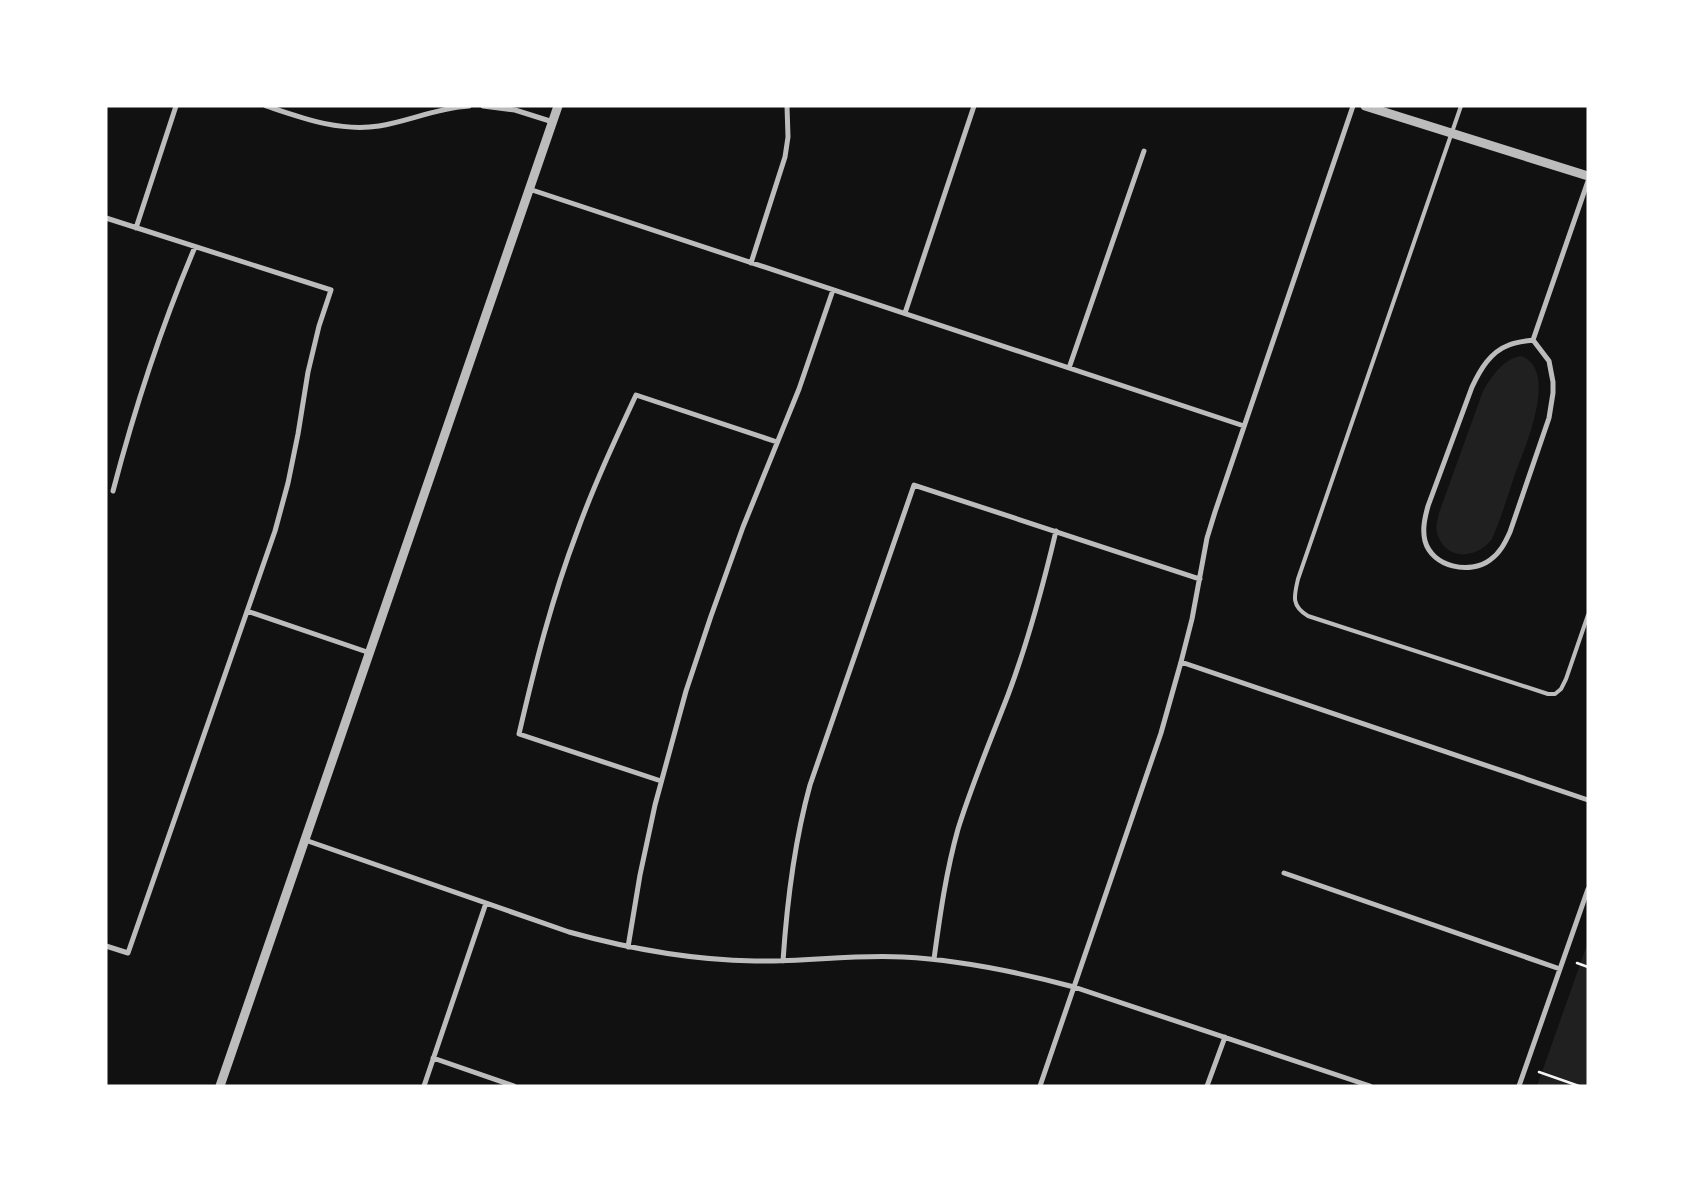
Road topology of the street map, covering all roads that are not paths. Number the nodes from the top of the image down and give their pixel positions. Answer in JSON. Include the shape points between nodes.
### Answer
{"nodes":[{"id":1,"x":176,"y":106,"type":"edge"},
{"id":2,"x":266,"y":106,"type":"edge"},
{"id":3,"x":469,"y":106,"type":"edge"},
{"id":4,"x":483,"y":106,"type":"edge"},
{"id":5,"x":558,"y":106,"type":"edge"},
{"id":6,"x":787,"y":106,"type":"edge"},
{"id":7,"x":974,"y":106,"type":"edge"},
{"id":8,"x":1353,"y":106,"type":"edge"},
{"id":9,"x":1365,"y":106,"type":"edge"},
{"id":10,"x":1461,"y":106,"type":"edge"},
{"id":11,"x":553,"y":122,"type":"junction"},
{"id":12,"x":1452,"y":134,"type":"junction"},
{"id":13,"x":1144,"y":151,"type":"dead end"},
{"id":14,"x":1588,"y":176,"type":"edge"},
{"id":15,"x":1588,"y":181,"type":"edge"},
{"id":16,"x":529,"y":189,"type":"junction"},
{"id":17,"x":106,"y":218,"type":"edge"},
{"id":18,"x":136,"y":228,"type":"junction"},
{"id":19,"x":195,"y":247,"type":"junction"},
{"id":20,"x":751,"y":262,"type":"junction"},
{"id":21,"x":833,"y":290,"type":"junction"},
{"id":22,"x":905,"y":314,"type":"junction"},
{"id":23,"x":1533,"y":340,"type":"junction"},
{"id":24,"x":1069,"y":368,"type":"junction"},
{"id":25,"x":1244,"y":426,"type":"junction"},
{"id":26,"x":777,"y":442,"type":"junction"},
{"id":27,"x":113,"y":491,"type":"dead end"},
{"id":28,"x":1056,"y":532,"type":"junction"},
{"id":29,"x":1200,"y":579,"type":"junction"},
{"id":30,"x":247,"y":611,"type":"junction"},
{"id":31,"x":1588,"y":615,"type":"edge"},
{"id":32,"x":370,"y":653,"type":"junction"},
{"id":33,"x":1181,"y":662,"type":"junction"},
{"id":34,"x":661,"y":781,"type":"junction"},
{"id":35,"x":1588,"y":800,"type":"edge"},
{"id":36,"x":305,"y":840,"type":"junction"},
{"id":37,"x":1284,"y":873,"type":"dead end"},
{"id":38,"x":1588,"y":889,"type":"edge"},
{"id":39,"x":486,"y":904,"type":"junction"},
{"id":40,"x":106,"y":946,"type":"edge"},
{"id":41,"x":628,"y":947,"type":"junction"},
{"id":42,"x":934,"y":959,"type":"junction"},
{"id":43,"x":783,"y":961,"type":"junction"},
{"id":44,"x":1560,"y":969,"type":"junction"},
{"id":45,"x":1074,"y":987,"type":"junction"},
{"id":46,"x":1225,"y":1037,"type":"junction"},
{"id":47,"x":433,"y":1058,"type":"junction"},
{"id":48,"x":220,"y":1086,"type":"edge"},
{"id":49,"x":424,"y":1086,"type":"edge"},
{"id":50,"x":514,"y":1086,"type":"edge"},
{"id":51,"x":1040,"y":1086,"type":"edge"},
{"id":52,"x":1208,"y":1086,"type":"edge"},
{"id":53,"x":1370,"y":1086,"type":"edge"},
{"id":54,"x":1519,"y":1086,"type":"edge"}],
"edges":[{"from":1,"to":18,"type":"street"},
{"from":2,"to":3,"type":"street","via":[[312,121],[358,127],[377,126],[432,111]]},
{"from":4,"to":11,"type":"street","via":[[515,110]]},
{"from":5,"to":11,"type":"street"},
{"from":6,"to":20,"type":"street","via":[[785,158]]},
{"from":7,"to":22,"type":"street"},
{"from":8,"to":25,"type":"street"},
{"from":9,"to":12,"type":"street"},
{"from":10,"to":12,"type":"lane"},
{"from":11,"to":16,"type":"street"},
{"from":12,"to":14,"type":"street"},
{"from":12,"to":31,"type":"lane","via":[[1298,579],[1295,603],[1308,616],[1548,694],[1555,694],[1561,689]]},
{"from":13,"to":24,"type":"street"},
{"from":15,"to":23,"type":"street"},
{"from":16,"to":20,"type":"street"},
{"from":16,"to":32,"type":"street"},
{"from":17,"to":18,"type":"street"},
{"from":18,"to":19,"type":"street"},
{"from":19,"to":27,"type":"street","via":[[153,355]]},
{"from":19,"to":30,"type":"street","via":[[331,290],[308,372],[288,483]]},
{"from":20,"to":21,"type":"street"},
{"from":21,"to":22,"type":"street"},
{"from":21,"to":26,"type":"street"},
{"from":22,"to":24,"type":"street"},
{"from":23,"to":23,"type":"street","via":[[1508,345],[1485,364],[1478,375],[1428,506],[1425,542],[1430,551],[1454,567],[1474,567],[1491,560],[1510,532],[1548,418],[1553,393],[1549,361]]},
{"from":24,"to":25,"type":"street"},
{"from":25,"to":29,"type":"street","via":[[1215,512]]},
{"from":26,"to":34,"type":"street","via":[[710,616]]},
{"from":26,"to":34,"type":"street","via":[[636,395],[600,474],[554,597],[519,734]]},
{"from":28,"to":29,"type":"street"},
{"from":28,"to":42,"type":"street","via":[[1009,693],[958,830],[941,907]]},
{"from":28,"to":43,"type":"street","via":[[914,484],[810,785],[792,862]]},
{"from":29,"to":33,"type":"street"},
{"from":30,"to":32,"type":"street"},
{"from":30,"to":40,"type":"street","via":[[128,952]]},
{"from":32,"to":36,"type":"street"},
{"from":33,"to":35,"type":"street"},
{"from":33,"to":45,"type":"street","via":[[1161,733]]},
{"from":34,"to":41,"type":"street"},
{"from":36,"to":39,"type":"street"},
{"from":36,"to":48,"type":"street"},
{"from":37,"to":44,"type":"street"},
{"from":38,"to":44,"type":"street"},
{"from":39,"to":41,"type":"street","via":[[569,932]]},
{"from":39,"to":47,"type":"street"},
{"from":41,"to":43,"type":"street","via":[[699,958]]},
{"from":42,"to":43,"type":"street","via":[[846,957]]},
{"from":42,"to":45,"type":"street","via":[[1034,976]]},
{"from":44,"to":54,"type":"street"},
{"from":45,"to":46,"type":"street"},
{"from":45,"to":51,"type":"street"},
{"from":46,"to":52,"type":"street"},
{"from":46,"to":53,"type":"street"},
{"from":47,"to":49,"type":"street"},
{"from":47,"to":50,"type":"street"}]}
